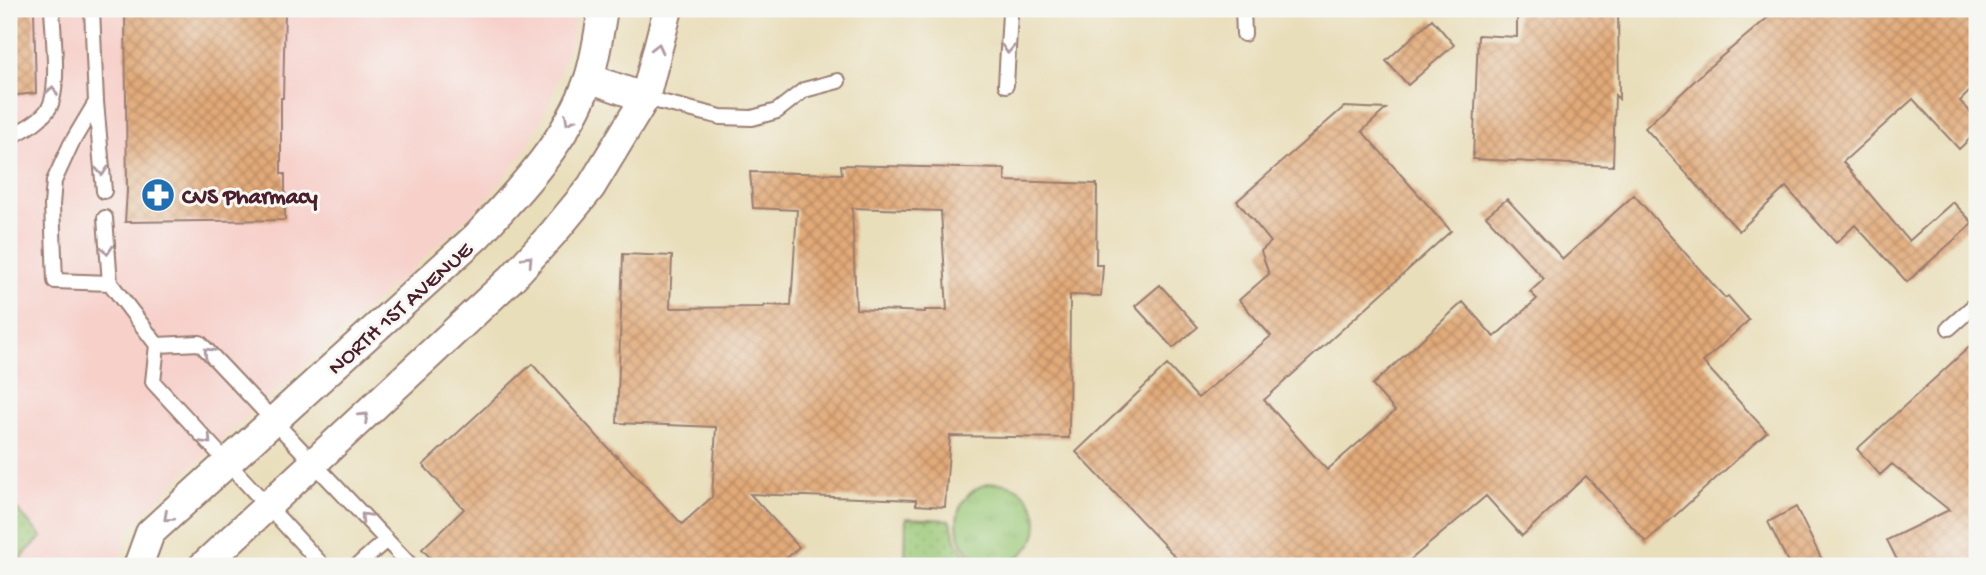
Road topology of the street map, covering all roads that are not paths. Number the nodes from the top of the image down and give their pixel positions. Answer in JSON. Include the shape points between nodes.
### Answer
{"nodes":[{"id":1,"x":52,"y":9,"type":"edge"},
{"id":2,"x":92,"y":9,"type":"edge"},
{"id":3,"x":603,"y":9,"type":"edge"},
{"id":4,"x":668,"y":9,"type":"edge"},
{"id":5,"x":1243,"y":9,"type":"edge"},
{"id":6,"x":1010,"y":13,"type":"dead end"},
{"id":7,"x":1244,"y":34,"type":"dead end"},
{"id":8,"x":589,"y":78,"type":"junction"},
{"id":9,"x":838,"y":81,"type":"dead end"},
{"id":10,"x":1006,"y":85,"type":"dead end"},
{"id":11,"x":645,"y":98,"type":"junction"},
{"id":12,"x":96,"y":102,"type":"junction"},
{"id":13,"x":9,"y":138,"type":"edge"},
{"id":14,"x":104,"y":191,"type":"dead end"},
{"id":15,"x":105,"y":218,"type":"dead end"},
{"id":16,"x":110,"y":283,"type":"junction"},
{"id":17,"x":1977,"y":303,"type":"edge"},
{"id":18,"x":1949,"y":328,"type":"dead end"},
{"id":19,"x":157,"y":345,"type":"junction"},
{"id":20,"x":273,"y":421,"type":"junction"},
{"id":21,"x":228,"y":463,"type":"junction"},
{"id":22,"x":314,"y":464,"type":"junction"},
{"id":23,"x":268,"y":506,"type":"junction"},
{"id":24,"x":386,"y":540,"type":"junction"},
{"id":25,"x":138,"y":566,"type":"edge"},
{"id":26,"x":203,"y":566,"type":"edge"},
{"id":27,"x":323,"y":566,"type":"edge"},
{"id":28,"x":356,"y":566,"type":"edge"},
{"id":29,"x":411,"y":566,"type":"edge"}],
"edges":[{"from":13,"to":1,"type":"lane","one_way":true,"via":[[48,110],[55,93]]},
{"from":2,"to":12,"type":"lane"},
{"from":3,"to":8,"type":"street","name":"NORTH 1ST AVENUE"},
{"from":11,"to":4,"type":"street","one_way":true},
{"from":5,"to":7,"type":"lane"},
{"from":6,"to":10,"type":"lane","one_way":true},
{"from":8,"to":11,"type":"street"},
{"from":8,"to":20,"type":"street","name":"NORTH 1ST AVENUE","one_way":true,"via":[[549,153],[485,228]]},
{"from":9,"to":11,"type":"lane","via":[[804,90],[777,111],[752,118],[721,117]]},
{"from":22,"to":11,"type":"street","one_way":true,"via":[[512,278],[554,232],[591,187]]},
{"from":12,"to":14,"type":"lane","one_way":true},
{"from":12,"to":16,"type":"lane","via":[[54,181],[55,281]]},
{"from":15,"to":16,"type":"lane","one_way":true},
{"from":16,"to":19,"type":"lane"},
{"from":17,"to":18,"type":"lane"},
{"from":20,"to":19,"type":"lane","one_way":true,"via":[[200,343]]},
{"from":19,"to":21,"type":"lane","one_way":true,"via":[[153,382]]},
{"from":20,"to":21,"type":"street","name":"NORTH 1ST AVENUE"},
{"from":20,"to":22,"type":"lane"},
{"from":21,"to":23,"type":"lane"},
{"from":21,"to":25,"type":"street","name":"NORTH 1ST AVENUE","one_way":true,"via":[[150,533]]},
{"from":22,"to":23,"type":"street"},
{"from":24,"to":22,"type":"lane","one_way":true},
{"from":23,"to":26,"type":"street"},
{"from":23,"to":27,"type":"lane"},
{"from":24,"to":28,"type":"lane"},
{"from":24,"to":29,"type":"lane"}]}
